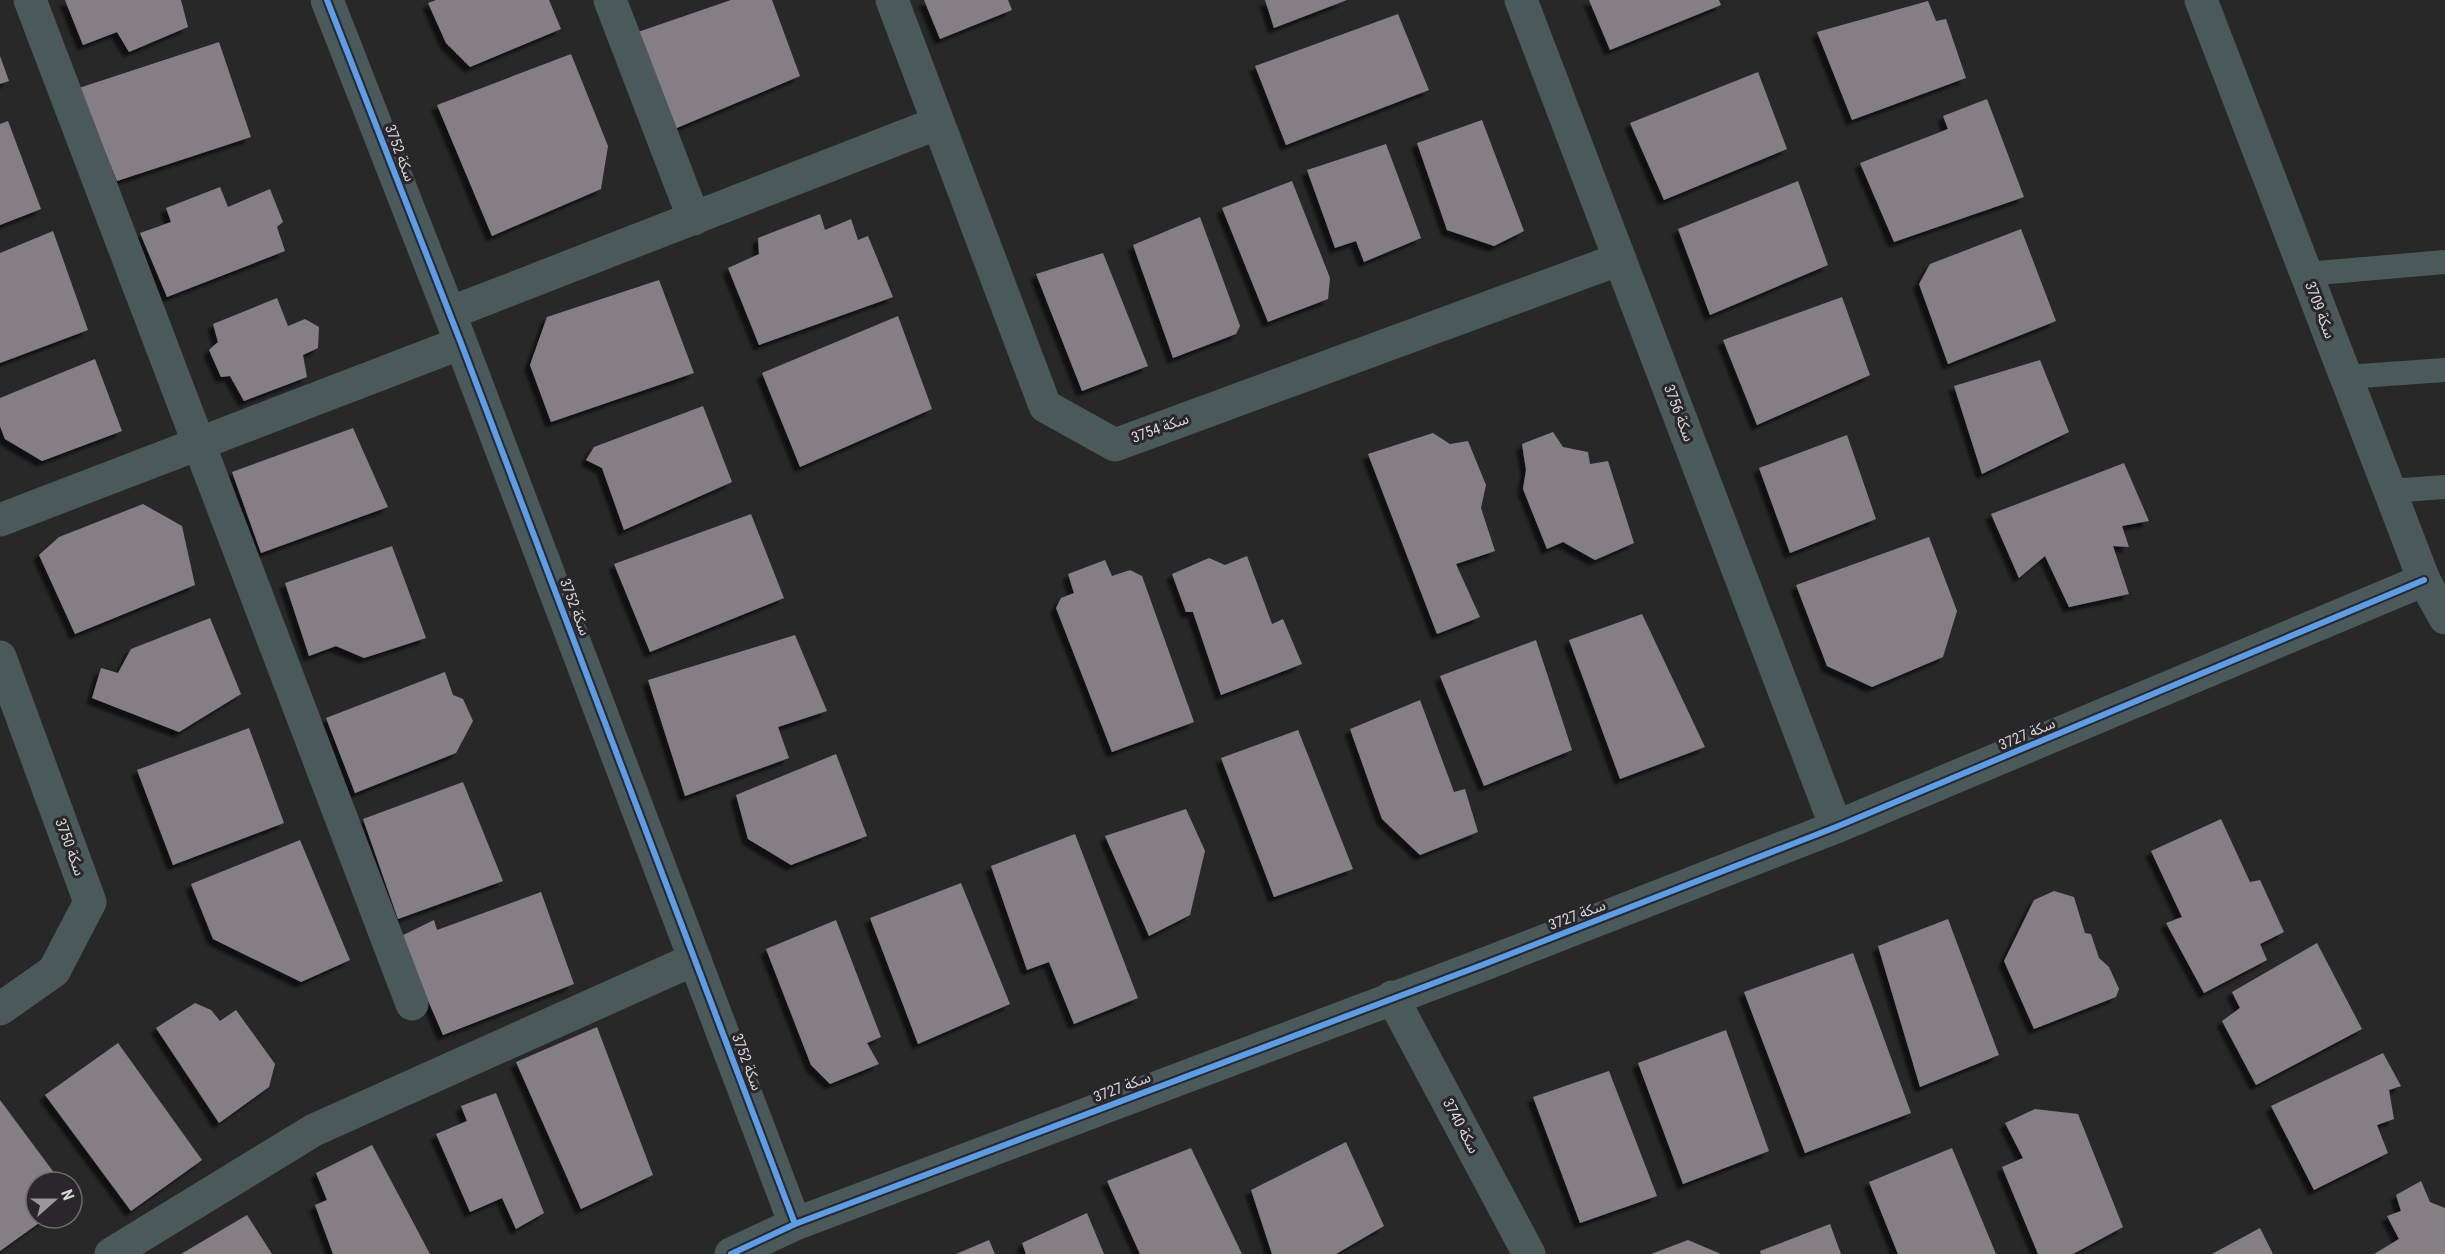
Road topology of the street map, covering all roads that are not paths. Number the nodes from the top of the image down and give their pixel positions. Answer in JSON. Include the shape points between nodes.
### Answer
{"nodes":[{"id":1,"x":30,"y":0,"type":"edge"},
{"id":2,"x":327,"y":0,"type":"edge"},
{"id":3,"x":610,"y":0,"type":"edge"},
{"id":4,"x":892,"y":0,"type":"edge"},
{"id":5,"x":1521,"y":0,"type":"edge"},
{"id":6,"x":2201,"y":0,"type":"edge"},
{"id":7,"x":938,"y":123,"type":"junction"},
{"id":8,"x":694,"y":219,"type":"junction"},
{"id":9,"x":1620,"y":259,"type":"junction"},
{"id":10,"x":2445,"y":262,"type":"edge"},
{"id":11,"x":2306,"y":274,"type":"junction"},
{"id":12,"x":450,"y":313,"type":"junction"},
{"id":13,"x":462,"y":343,"type":"junction"},
{"id":14,"x":2445,"y":370,"type":"edge"},
{"id":15,"x":2346,"y":377,"type":"junction"},
{"id":16,"x":200,"y":444,"type":"junction"},
{"id":17,"x":2445,"y":487,"type":"edge"},
{"id":18,"x":2390,"y":491,"type":"junction"},
{"id":19,"x":0,"y":520,"type":"edge"},
{"id":20,"x":2424,"y":580,"type":"junction"},
{"id":21,"x":2445,"y":618,"type":"edge"},
{"id":22,"x":0,"y":657,"type":"edge"},
{"id":23,"x":1836,"y":827,"type":"junction"},
{"id":24,"x":695,"y":959,"type":"junction"},
{"id":25,"x":1392,"y":997,"type":"junction"},
{"id":26,"x":412,"y":1004,"type":"dead end"},
{"id":27,"x":0,"y":1009,"type":"edge"},
{"id":28,"x":795,"y":1224,"type":"junction"},
{"id":29,"x":111,"y":1254,"type":"edge"},
{"id":30,"x":731,"y":1254,"type":"edge"},
{"id":31,"x":1529,"y":1254,"type":"edge"}],
"edges":[{"from":1,"to":16,"type":"street"},
{"from":2,"to":12,"type":"street","name":"سكة 3752"},
{"from":3,"to":8,"type":"street"},
{"from":4,"to":7,"type":"street","name":"سكة 3754"},
{"from":5,"to":9,"type":"street","name":"سكة 3756"},
{"from":6,"to":11,"type":"street","name":"سكة 3709"},
{"from":7,"to":8,"type":"street"},
{"from":7,"to":9,"type":"street","name":"سكة 3754","via":[[1045,406],[1115,445]]},
{"from":8,"to":12,"type":"street"},
{"from":9,"to":23,"type":"street","name":"سكة 3756"},
{"from":10,"to":11,"type":"lane"},
{"from":11,"to":15,"type":"street","name":"سكة 3709"},
{"from":12,"to":13,"type":"street","name":"سكة 3752"},
{"from":13,"to":16,"type":"street"},
{"from":13,"to":24,"type":"street","name":"سكة 3752"},
{"from":14,"to":15,"type":"lane"},
{"from":15,"to":18,"type":"street","name":"سكة 3709"},
{"from":16,"to":19,"type":"street"},
{"from":16,"to":26,"type":"street"},
{"from":17,"to":18,"type":"lane"},
{"from":18,"to":20,"type":"street","name":"سكة 3709"},
{"from":20,"to":21,"type":"street","name":"سكة 3709"},
{"from":20,"to":23,"type":"street","name":"سكة 3727"},
{"from":22,"to":27,"type":"street","name":"سكة 3750","via":[[90,902],[54,971]]},
{"from":23,"to":25,"type":"street","name":"سكة 3727"},
{"from":24,"to":28,"type":"street","name":"سكة 3752"},
{"from":24,"to":29,"type":"street","via":[[314,1130]]},
{"from":25,"to":28,"type":"street","name":"سكة 3727"},
{"from":25,"to":31,"type":"street","name":"سكة 3740"},
{"from":28,"to":30,"type":"street","name":"سكة 3727"}]}
